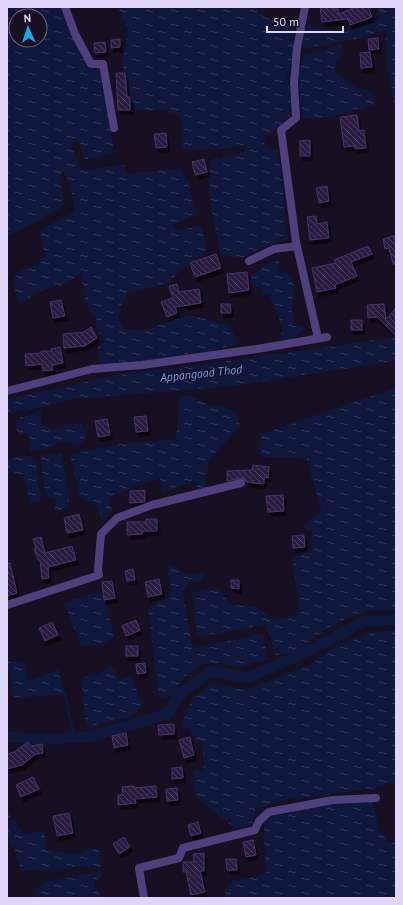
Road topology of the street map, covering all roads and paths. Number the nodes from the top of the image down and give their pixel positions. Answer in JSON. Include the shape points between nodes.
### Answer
{"nodes":[{"id":1,"x":65,"y":7,"type":"edge"},
{"id":2,"x":305,"y":7,"type":"edge"},
{"id":3,"x":114,"y":128,"type":"dead end"},
{"id":4,"x":297,"y":246,"type":"junction"},
{"id":5,"x":249,"y":261,"type":"dead end"},
{"id":6,"x":7,"y":391,"type":"edge"},
{"id":7,"x":241,"y":483,"type":"dead end"},
{"id":8,"x":7,"y":606,"type":"edge"},
{"id":9,"x":376,"y":798,"type":"dead end"},
{"id":10,"x":144,"y":898,"type":"edge"}],
"edges":[{"from":1,"to":3,"type":"street","via":[[88,60],[91,64],[103,64]]},
{"from":2,"to":4,"type":"street","via":[[297,48],[294,83],[296,118],[281,130]]},
{"from":4,"to":5,"type":"street","via":[[274,250]]},
{"from":4,"to":6,"type":"street","via":[[322,337],[257,349],[142,365],[92,369]]},
{"from":7,"to":8,"type":"street","via":[[152,505],[117,518],[101,534],[99,575]]},
{"from":9,"to":10,"type":"street","via":[[333,800],[269,812],[259,821],[255,830],[183,848],[179,858],[139,868]]}]}
